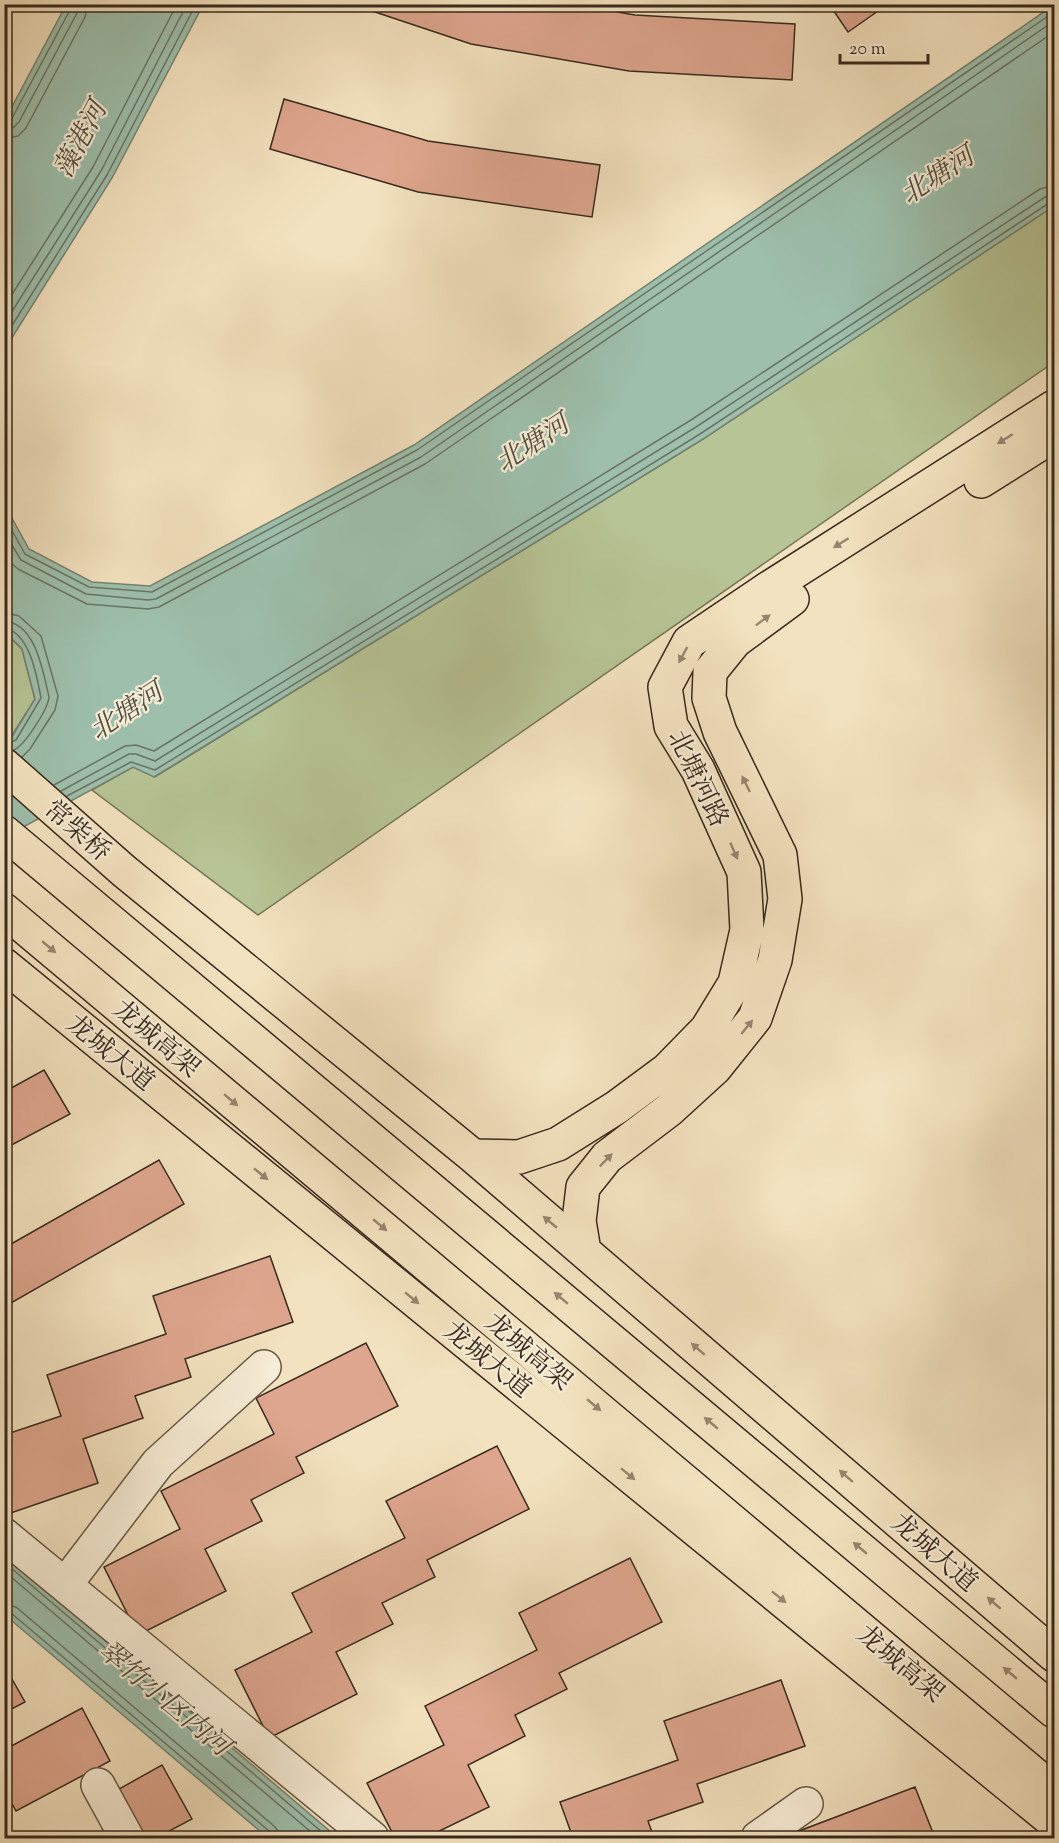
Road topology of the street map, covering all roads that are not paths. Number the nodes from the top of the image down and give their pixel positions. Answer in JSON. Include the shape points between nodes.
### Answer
{"nodes":[{"id":1,"x":1054,"y":407,"type":"edge"},
{"id":2,"x":1054,"y":435,"type":"edge"},
{"id":3,"x":4,"y":765,"type":"edge"},
{"id":4,"x":4,"y":832,"type":"edge"},
{"id":5,"x":124,"y":871,"type":"joint"},
{"id":6,"x":4,"y":910,"type":"edge"},
{"id":7,"x":4,"y":964,"type":"edge"},
{"id":8,"x":473,"y":1156,"type":"junction"},
{"id":9,"x":584,"y":1251,"type":"junction"},
{"id":10,"x":264,"y":1367,"type":"dead end"},
{"id":11,"x":4,"y":1535,"type":"edge"},
{"id":12,"x":65,"y":1585,"type":"junction"},
{"id":13,"x":1054,"y":1655,"type":"edge"},
{"id":14,"x":1054,"y":1711,"type":"edge"},
{"id":15,"x":98,"y":1785,"type":"dead end"},
{"id":16,"x":1054,"y":1791,"type":"edge"},
{"id":17,"x":806,"y":1804,"type":"dead end"},
{"id":18,"x":1054,"y":1822,"type":"edge"},
{"id":19,"x":127,"y":1839,"type":"edge"},
{"id":20,"x":372,"y":1839,"type":"edge"},
{"id":21,"x":758,"y":1839,"type":"edge"}],
"edges":[{"from":1,"to":8,"type":"main road","name":"北塘河路","one_way":true,"via":[[689,642],[665,687],[671,726],[698,770],[744,872],[747,930],[735,983],[707,1029],[667,1070],[617,1107],[558,1144],[519,1157]]},
{"from":9,"to":2,"type":"main road","name":"北塘河路","one_way":true,"via":[[579,1221],[582,1187],[607,1157],[669,1110],[715,1068],[755,1018],[775,960],[785,899],[780,855],[720,732],[709,698],[710,672],[735,641],[781,606]]},
{"from":3,"to":5,"type":"main road","name":"常柴桥"},
{"from":14,"to":4,"type":"main road","one_way":true},
{"from":5,"to":8,"type":"main road","name":"龙城大道"},
{"from":6,"to":16,"type":"main road","name":"龙城高架","one_way":true},
{"from":7,"to":18,"type":"main road","name":"龙城大道","one_way":true},
{"from":9,"to":8,"type":"main road","name":"龙城大道","one_way":true},
{"from":13,"to":9,"type":"main road","name":"龙城大道","one_way":true},
{"from":10,"to":12,"type":"lane","via":[[158,1463]]},
{"from":11,"to":12,"type":"lane"},
{"from":12,"to":20,"type":"lane"},
{"from":15,"to":19,"type":"lane"},
{"from":17,"to":21,"type":"lane"}]}
